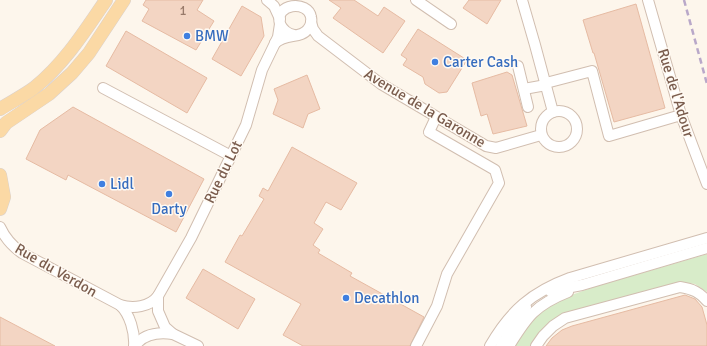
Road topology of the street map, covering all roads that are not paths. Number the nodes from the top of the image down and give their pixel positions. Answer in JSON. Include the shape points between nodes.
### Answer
{"nodes":[{"id":1,"x":106,"y":0,"type":"edge"},
{"id":2,"x":124,"y":0,"type":"edge"},
{"id":3,"x":417,"y":0,"type":"edge"},
{"id":4,"x":522,"y":0,"type":"edge"},
{"id":5,"x":648,"y":0,"type":"edge"},
{"id":6,"x":269,"y":1,"type":"edge"},
{"id":7,"x":296,"y":3,"type":"edge"},
{"id":8,"x":309,"y":5,"type":"edge"},
{"id":9,"x":280,"y":21,"type":"junction"},
{"id":10,"x":311,"y":22,"type":"junction"},
{"id":11,"x":451,"y":24,"type":"dead end"},
{"id":12,"x":298,"y":34,"type":"junction"},
{"id":13,"x":318,"y":36,"type":"junction"},
{"id":14,"x":276,"y":43,"type":"junction"},
{"id":15,"x":518,"y":66,"type":"dead end"},
{"id":16,"x":546,"y":84,"type":"junction"},
{"id":17,"x":103,"y":88,"type":"dead end"},
{"id":18,"x":524,"y":90,"type":"junction"},
{"id":19,"x":528,"y":107,"type":"dead end"},
{"id":20,"x":0,"y":109,"type":"edge"},
{"id":21,"x":553,"y":112,"type":"junction"},
{"id":22,"x":681,"y":115,"type":"junction"},
{"id":23,"x":436,"y":117,"type":"junction"},
{"id":24,"x":0,"y":131,"type":"edge"},
{"id":25,"x":541,"y":135,"type":"junction"},
{"id":26,"x":474,"y":139,"type":"junction"},
{"id":27,"x":466,"y":153,"type":"junction"},
{"id":28,"x":231,"y":156,"type":"junction"},
{"id":29,"x":0,"y":175,"type":"edge"},
{"id":30,"x":707,"y":184,"type":"edge"},
{"id":31,"x":0,"y":209,"type":"edge"},
{"id":32,"x":0,"y":227,"type":"edge"},
{"id":33,"x":707,"y":238,"type":"edge"},
{"id":34,"x":707,"y":248,"type":"edge"},
{"id":35,"x":582,"y":285,"type":"junction"},
{"id":36,"x":540,"y":294,"type":"junction"},
{"id":37,"x":158,"y":296,"type":"junction"},
{"id":38,"x":707,"y":301,"type":"edge"},
{"id":39,"x":120,"y":305,"type":"junction"},
{"id":40,"x":142,"y":306,"type":"junction"},
{"id":41,"x":159,"y":314,"type":"junction"},
{"id":42,"x":131,"y":325,"type":"junction"},
{"id":43,"x":173,"y":334,"type":"junction"},
{"id":44,"x":150,"y":335,"type":"junction"},
{"id":45,"x":135,"y":346,"type":"edge"},
{"id":46,"x":198,"y":346,"type":"edge"},
{"id":47,"x":416,"y":346,"type":"edge"},
{"id":48,"x":490,"y":346,"type":"edge"},
{"id":49,"x":501,"y":346,"type":"edge"},
{"id":50,"x":509,"y":346,"type":"edge"},
{"id":51,"x":536,"y":346,"type":"edge"}],
"edges":[{"from":1,"to":20,"type":"main road","via":[[83,35],[51,73],[34,88]]},
{"from":2,"to":24,"type":"main road","via":[[93,47],[72,73],[49,94],[6,123]]},
{"from":3,"to":11,"type":"street"},
{"from":4,"to":16,"type":"street"},
{"from":5,"to":22,"type":"street","name":"Rue de l'Adour"},
{"from":6,"to":7,"type":"street"},
{"from":6,"to":9,"type":"street","via":[[276,9]]},
{"from":7,"to":8,"type":"street"},
{"from":7,"to":9,"type":"street","via":[[282,10]]},
{"from":8,"to":10,"type":"street"},
{"from":9,"to":12,"type":"street","via":[[286,32]]},
{"from":9,"to":14,"type":"street","name":"Rue du Lot"},
{"from":10,"to":12,"type":"street","via":[[309,28]]},
{"from":10,"to":13,"type":"street"},
{"from":12,"to":13,"type":"street"},
{"from":12,"to":14,"type":"street","via":[[284,37]]},
{"from":13,"to":23,"type":"street","name":"Avenue de la Garonne","via":[[381,84]]},
{"from":14,"to":28,"type":"street","name":"Rue du Lot","via":[[262,70],[246,125]]},
{"from":15,"to":18,"type":"street"},
{"from":16,"to":18,"type":"street"},
{"from":16,"to":21,"type":"street"},
{"from":16,"to":22,"type":"street","via":[[592,71],[609,136]]},
{"from":17,"to":28,"type":"street"},
{"from":18,"to":19,"type":"street"},
{"from":21,"to":25,"type":"street","via":[[541,124]]},
{"from":21,"to":25,"type":"street","via":[[565,112],[570,115],[577,126],[575,138],[572,143],[560,148],[549,145]]},
{"from":22,"to":30,"type":"street","name":"Rue de l'Adour"},
{"from":23,"to":26,"type":"street","name":"Avenue de la Garonne"},
{"from":23,"to":27,"type":"street","via":[[428,132]]},
{"from":25,"to":26,"type":"street","name":"Avenue de la Garonne","via":[[496,148]]},
{"from":26,"to":27,"type":"street"},
{"from":27,"to":47,"type":"street","via":[[495,170],[499,183],[447,274],[437,306]]},
{"from":28,"to":37,"type":"street","name":"Rue du Lot","via":[[188,243]]},
{"from":29,"to":31,"type":"main road","via":[[4,197]]},
{"from":32,"to":39,"type":"street","name":"Rue du Verdon","via":[[15,249]]},
{"from":33,"to":36,"type":"street","via":[[570,278]]},
{"from":34,"to":35,"type":"street"},
{"from":35,"to":36,"type":"street"},
{"from":35,"to":50,"type":"street","via":[[536,309]]},
{"from":36,"to":48,"type":"street","via":[[525,302],[509,318]]},
{"from":36,"to":49,"type":"street","via":[[528,305]]},
{"from":37,"to":40,"type":"street"},
{"from":37,"to":41,"type":"street"},
{"from":38,"to":51,"type":"street","via":[[692,289],[680,287],[583,312],[552,326]]},
{"from":39,"to":40,"type":"street"},
{"from":39,"to":42,"type":"street"},
{"from":40,"to":41,"type":"street","via":[[153,307]]},
{"from":40,"to":42,"type":"street","via":[[131,314]]},
{"from":41,"to":43,"type":"street","via":[[165,327]]},
{"from":41,"to":44,"type":"street","via":[[160,327]]},
{"from":42,"to":44,"type":"street","via":[[140,335]]},
{"from":42,"to":45,"type":"street"},
{"from":43,"to":44,"type":"street"},
{"from":43,"to":46,"type":"street"},
{"from":44,"to":45,"type":"street","via":[[141,339]]}]}
